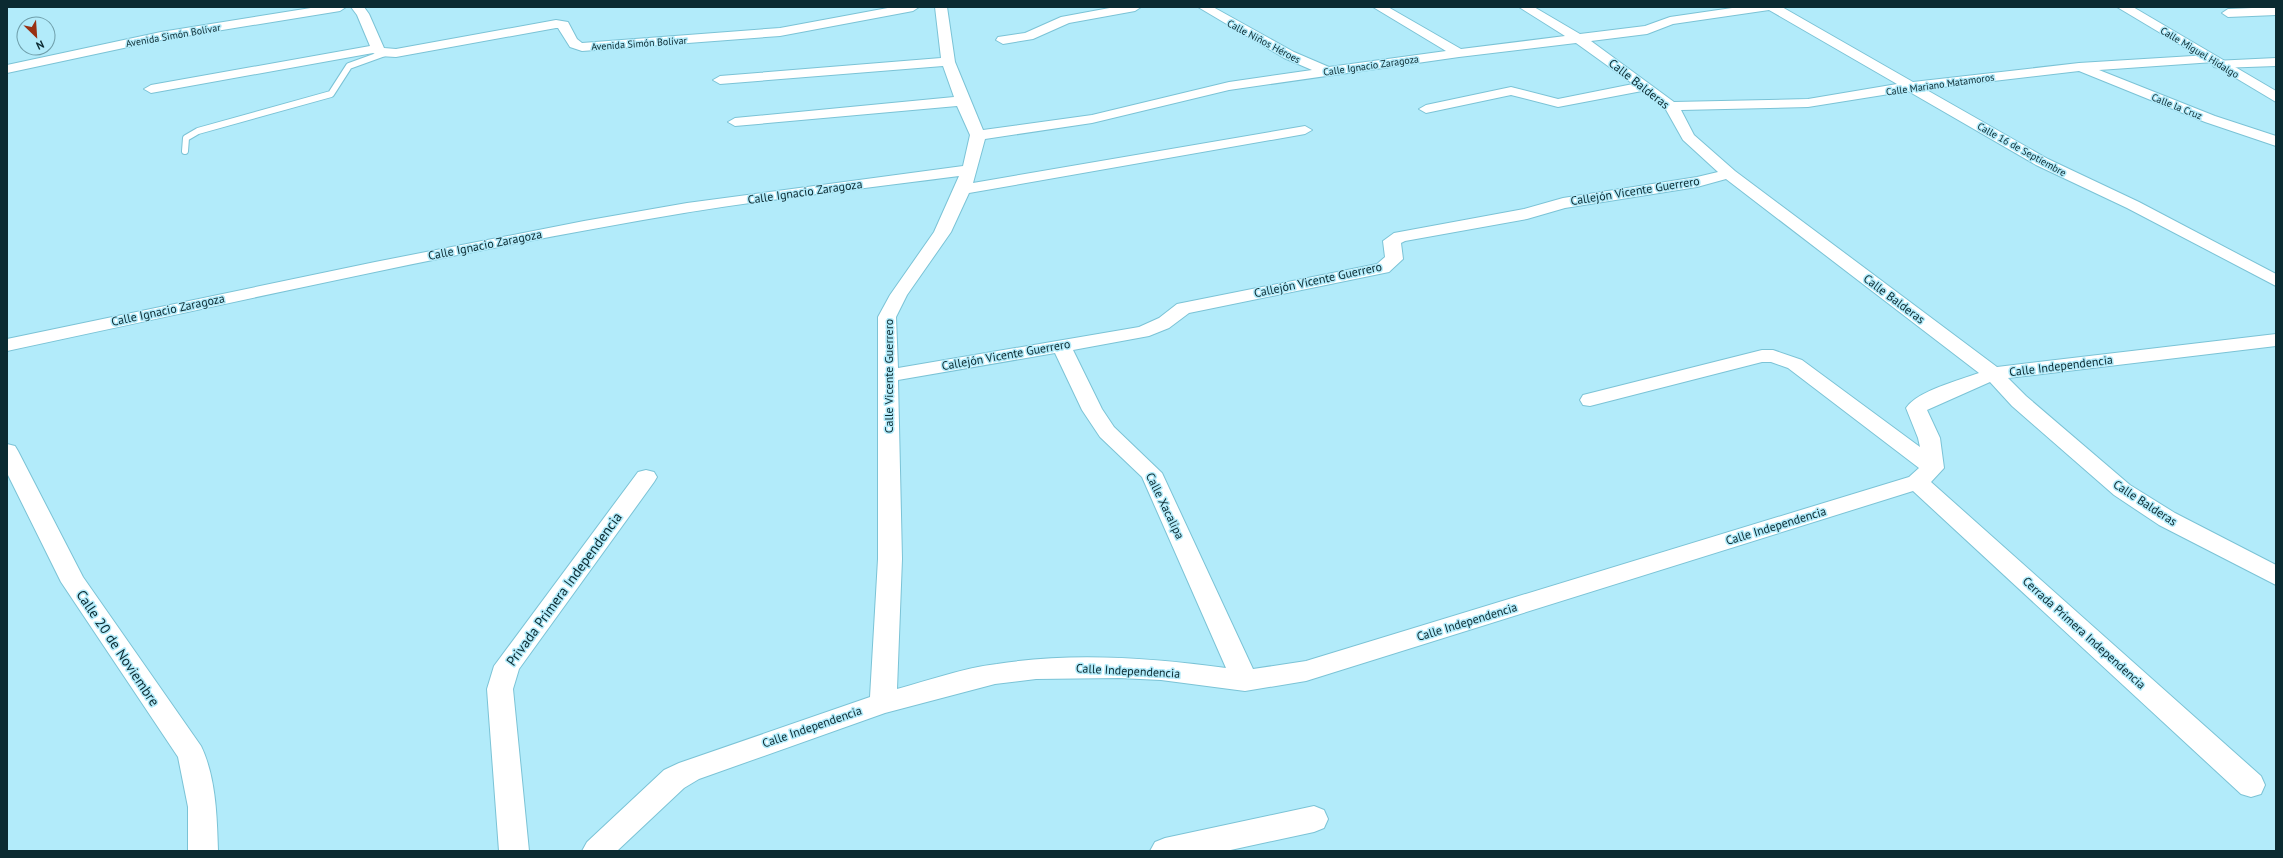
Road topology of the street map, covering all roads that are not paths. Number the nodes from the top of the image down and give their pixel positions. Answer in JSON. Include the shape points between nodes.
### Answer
{"nodes":[{"id":1,"x":340,"y":7,"type":"edge"},
{"id":2,"x":357,"y":7,"type":"edge"},
{"id":3,"x":913,"y":7,"type":"edge"},
{"id":4,"x":941,"y":7,"type":"edge"},
{"id":5,"x":1136,"y":7,"type":"edge"},
{"id":6,"x":1204,"y":7,"type":"edge"},
{"id":7,"x":1379,"y":7,"type":"edge"},
{"id":8,"x":1525,"y":7,"type":"edge"},
{"id":9,"x":1765,"y":7,"type":"edge"},
{"id":10,"x":1773,"y":7,"type":"edge"},
{"id":11,"x":2124,"y":7,"type":"edge"},
{"id":12,"x":2276,"y":11,"type":"edge"},
{"id":13,"x":2228,"y":13,"type":"dead end"},
{"id":14,"x":1576,"y":39,"type":"junction"},
{"id":15,"x":1003,"y":40,"type":"dead end"},
{"id":16,"x":381,"y":51,"type":"junction"},
{"id":17,"x":1459,"y":52,"type":"junction"},
{"id":18,"x":2214,"y":61,"type":"junction"},
{"id":19,"x":948,"y":62,"type":"junction"},
{"id":20,"x":2276,"y":62,"type":"edge"},
{"id":21,"x":2079,"y":67,"type":"junction"},
{"id":22,"x":7,"y":69,"type":"edge"},
{"id":23,"x":1326,"y":71,"type":"junction"},
{"id":24,"x":720,"y":80,"type":"dead end"},
{"id":25,"x":1645,"y":86,"type":"junction"},
{"id":26,"x":1912,"y":86,"type":"junction"},
{"id":27,"x":151,"y":89,"type":"dead end"},
{"id":28,"x":2276,"y":97,"type":"edge"},
{"id":29,"x":962,"y":101,"type":"junction"},
{"id":30,"x":1671,"y":106,"type":"junction"},
{"id":31,"x":1426,"y":109,"type":"dead end"},
{"id":32,"x":735,"y":122,"type":"dead end"},
{"id":33,"x":1305,"y":130,"type":"dead end"},
{"id":34,"x":978,"y":135,"type":"junction"},
{"id":35,"x":2276,"y":141,"type":"edge"},
{"id":36,"x":185,"y":150,"type":"dead end"},
{"id":37,"x":968,"y":170,"type":"junction"},
{"id":38,"x":1729,"y":174,"type":"junction"},
{"id":39,"x":961,"y":190,"type":"junction"},
{"id":40,"x":2276,"y":281,"type":"edge"},
{"id":41,"x":2276,"y":340,"type":"edge"},
{"id":42,"x":7,"y":345,"type":"edge"},
{"id":43,"x":1061,"y":346,"type":"junction"},
{"id":44,"x":1993,"y":374,"type":"junction"},
{"id":45,"x":888,"y":376,"type":"junction"},
{"id":46,"x":1590,"y":400,"type":"dead end"},
{"id":47,"x":7,"y":451,"type":"edge"},
{"id":48,"x":1925,"y":475,"type":"junction"},
{"id":49,"x":646,"y":477,"type":"dead end"},
{"id":50,"x":2276,"y":576,"type":"edge"},
{"id":51,"x":1245,"y":681,"type":"junction"},
{"id":52,"x":883,"y":703,"type":"junction"},
{"id":53,"x":2251,"y":785,"type":"dead end"},
{"id":54,"x":1314,"y":819,"type":"dead end"},
{"id":55,"x":203,"y":851,"type":"edge"},
{"id":56,"x":514,"y":851,"type":"edge"},
{"id":57,"x":597,"y":851,"type":"edge"},
{"id":58,"x":1165,"y":851,"type":"edge"}],
"edges":[{"from":1,"to":22,"type":"street","name":"Avenida Simón Bolívar","via":[[161,36]]},
{"from":2,"to":16,"type":"street"},
{"from":3,"to":16,"type":"street","name":"Avenida Simón Bolívar","via":[[761,34],[576,47],[563,25],[556,24],[396,53]]},
{"from":4,"to":19,"type":"street"},
{"from":5,"to":15,"type":"street","via":[[1066,20],[1028,36]]},
{"from":6,"to":23,"type":"street","name":"Calle Niños Héroes","via":[[1282,52]]},
{"from":7,"to":17,"type":"street"},
{"from":8,"to":14,"type":"street","name":"Calle Balderas"},
{"from":9,"to":14,"type":"street","name":"Calle Ignacio Zaragoza","via":[[1670,21],[1647,30]]},
{"from":10,"to":26,"type":"street","name":"Calle 16 de Septiembre"},
{"from":11,"to":18,"type":"street","name":"Calle Miguel Hidalgo"},
{"from":12,"to":13,"type":"street"},
{"from":14,"to":17,"type":"street","name":"Calle Ignacio Zaragoza"},
{"from":14,"to":25,"type":"street","name":"Calle Balderas","via":[[1589,45]]},
{"from":16,"to":27,"type":"street"},
{"from":16,"to":36,"type":"lane","via":[[349,66],[331,94],[198,132],[186,138]]},
{"from":17,"to":23,"type":"street","name":"Calle Ignacio Zaragoza"},
{"from":18,"to":20,"type":"street","name":"Calle Mariano Matamoros"},
{"from":18,"to":21,"type":"street","name":"Calle Mariano Matamoros"},
{"from":18,"to":28,"type":"street","name":"Calle Miguel Hidalgo"},
{"from":19,"to":24,"type":"street"},
{"from":19,"to":29,"type":"street"},
{"from":21,"to":26,"type":"street","name":"Calle Mariano Matamoros"},
{"from":21,"to":35,"type":"street","name":"Calle la Cruz","via":[[2210,119]]},
{"from":23,"to":34,"type":"street","name":"Calle Ignacio Zaragoza","via":[[1205,91],[1092,119]]},
{"from":25,"to":30,"type":"street","name":"Calle Balderas"},
{"from":25,"to":31,"type":"street","via":[[1558,103],[1544,102],[1522,91],[1511,91]]},
{"from":26,"to":30,"type":"street","name":"Calle Mariano Matamoros","via":[[1808,103]]},
{"from":26,"to":40,"type":"street","name":"Calle 16 de Septiembre","via":[[2042,162],[2133,205]]},
{"from":29,"to":32,"type":"street"},
{"from":29,"to":34,"type":"street"},
{"from":30,"to":38,"type":"street","name":"Calle Balderas","via":[[1688,137]]},
{"from":33,"to":39,"type":"street"},
{"from":34,"to":37,"type":"street","name":"Calle Vicente Guerrero"},
{"from":37,"to":39,"type":"street","name":"Calle Vicente Guerrero"},
{"from":37,"to":42,"type":"street","name":"Calle Ignacio Zaragoza","via":[[687,208],[584,226],[375,267]]},
{"from":38,"to":43,"type":"street","name":"Callejón Vicente Guerrero","via":[[1697,182],[1564,203],[1527,214],[1400,236],[1392,241],[1394,259],[1383,268],[1184,308],[1176,311],[1169,320],[1142,332]]},
{"from":38,"to":44,"type":"street","name":"Calle Balderas"},
{"from":39,"to":45,"type":"street","name":"Calle Vicente Guerrero","via":[[950,216],[925,260],[893,301],[887,317]]},
{"from":41,"to":44,"type":"street","name":"Calle Independencia"},
{"from":43,"to":45,"type":"street","name":"Callejón Vicente Guerrero"},
{"from":43,"to":51,"type":"street","name":"Calle Xacalipa","via":[[1092,410],[1107,432],[1151,473]]},
{"from":44,"to":48,"type":"street","name":"Calle Independencia","via":[[1926,401],[1916,408],[1929,438]]},
{"from":44,"to":50,"type":"street","name":"Calle Balderas","via":[[2019,401],[2122,490],[2167,519]]},
{"from":45,"to":52,"type":"street","name":"Calle Vicente Guerrero","via":[[890,559]]},
{"from":46,"to":48,"type":"street","name":"Cerrada Primera Independencia","via":[[1762,356],[1772,356],[1795,364]]},
{"from":47,"to":55,"type":"street","name":"Calle 20 de Noviembre","via":[[73,582],[191,754],[202,807]]},
{"from":48,"to":51,"type":"street","name":"Calle Independencia","via":[[1352,658],[1306,671]]},
{"from":48,"to":53,"type":"street","name":"Cerrada Primera Independencia"},
{"from":49,"to":56,"type":"street","name":"Privada Primera Independencia","via":[[507,666],[500,689]]},
{"from":51,"to":52,"type":"street","name":"Calle Independencia","via":[[1161,670],[1036,669],[995,674]]},
{"from":52,"to":57,"type":"street","name":"Calle Independencia","via":[[708,763],[674,779]]},
{"from":54,"to":58,"type":"street"}]}
